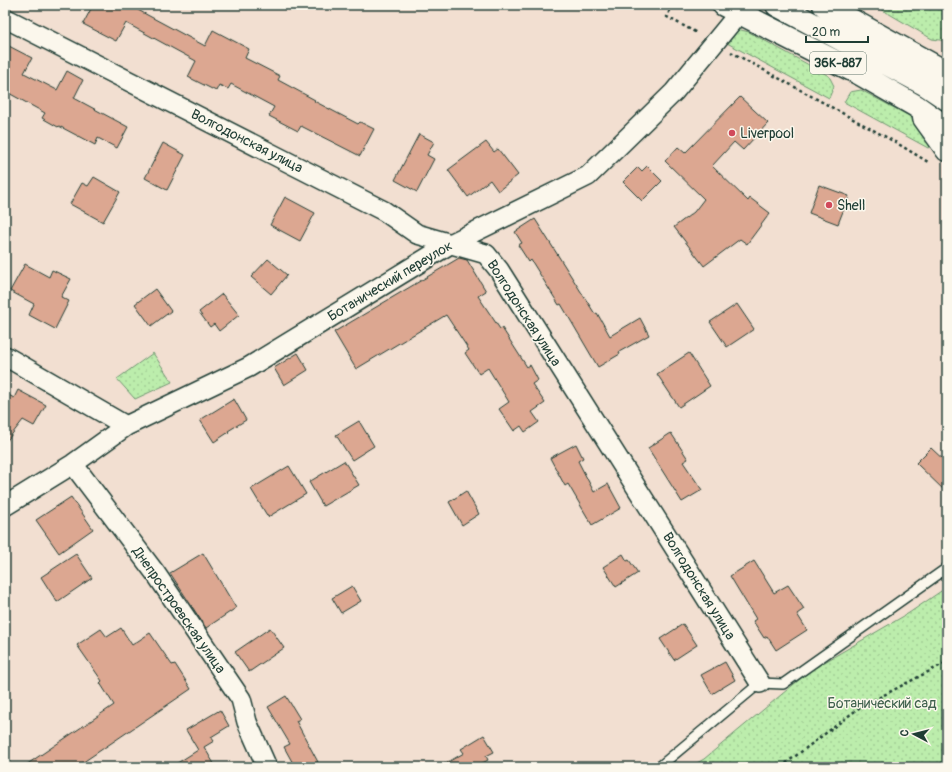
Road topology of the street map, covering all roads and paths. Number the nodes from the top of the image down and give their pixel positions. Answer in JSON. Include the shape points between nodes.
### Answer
{"nodes":[{"id":1,"x":672,"y":5,"type":"edge"},
{"id":2,"x":777,"y":5,"type":"edge"},
{"id":3,"x":824,"y":5,"type":"edge"},
{"id":4,"x":732,"y":9,"type":"edge"},
{"id":5,"x":5,"y":18,"type":"edge"},
{"id":6,"x":714,"y":43,"type":"junction"},
{"id":7,"x":947,"y":73,"type":"edge"},
{"id":8,"x":947,"y":99,"type":"edge"},
{"id":9,"x":916,"y":106,"type":"junction"},
{"id":10,"x":947,"y":128,"type":"edge"},
{"id":11,"x":940,"y":158,"type":"edge"},
{"id":12,"x":450,"y":244,"type":"junction"},
{"id":13,"x":5,"y":356,"type":"edge"},
{"id":14,"x":126,"y":426,"type":"junction"},
{"id":15,"x":73,"y":464,"type":"junction"},
{"id":16,"x":5,"y":506,"type":"edge"},
{"id":17,"x":947,"y":568,"type":"edge"},
{"id":18,"x":947,"y":662,"type":"edge"},
{"id":19,"x":760,"y":683,"type":"junction"},
{"id":20,"x":267,"y":767,"type":"edge"},
{"id":21,"x":659,"y":767,"type":"edge"},
{"id":22,"x":781,"y":767,"type":"edge"}],
"edges":[{"from":1,"to":6,"type":"path","via":[[667,17]]},
{"from":2,"to":8,"type":"main road","number":"36К-887","via":[[926,85]]},
{"from":3,"to":7,"type":"main road","number":"36К-887"},
{"from":4,"to":6,"type":"street","name":"Ботанический переулок"},
{"from":4,"to":9,"type":"main road","number":"36К-887","via":[[860,74]]},
{"from":5,"to":12,"type":"street","name":"Волгодонская улица","via":[[384,210],[417,234]]},
{"from":6,"to":11,"type":"path","via":[[895,142]]},
{"from":6,"to":12,"type":"street","name":"Ботанический переулок","via":[[674,92],[588,176]]},
{"from":9,"to":10,"type":"main road","number":"36К-887"},
{"from":9,"to":11,"type":"main road"},
{"from":12,"to":14,"type":"street","name":"Ботанический переулок","via":[[249,367]]},
{"from":12,"to":19,"type":"street","name":"Волгодонская улица","via":[[486,254],[499,270]]},
{"from":13,"to":14,"type":"street"},
{"from":14,"to":15,"type":"street","name":"Ботанический переулок"},
{"from":15,"to":16,"type":"street","name":"Ботанический переулок"},
{"from":15,"to":20,"type":"street","name":"Днепростроевская улица","via":[[156,574],[241,699],[247,722]]},
{"from":17,"to":19,"type":"lane","via":[[783,684]]},
{"from":18,"to":22,"type":"path","via":[[859,708]]},
{"from":19,"to":21,"type":"lane"}]}
